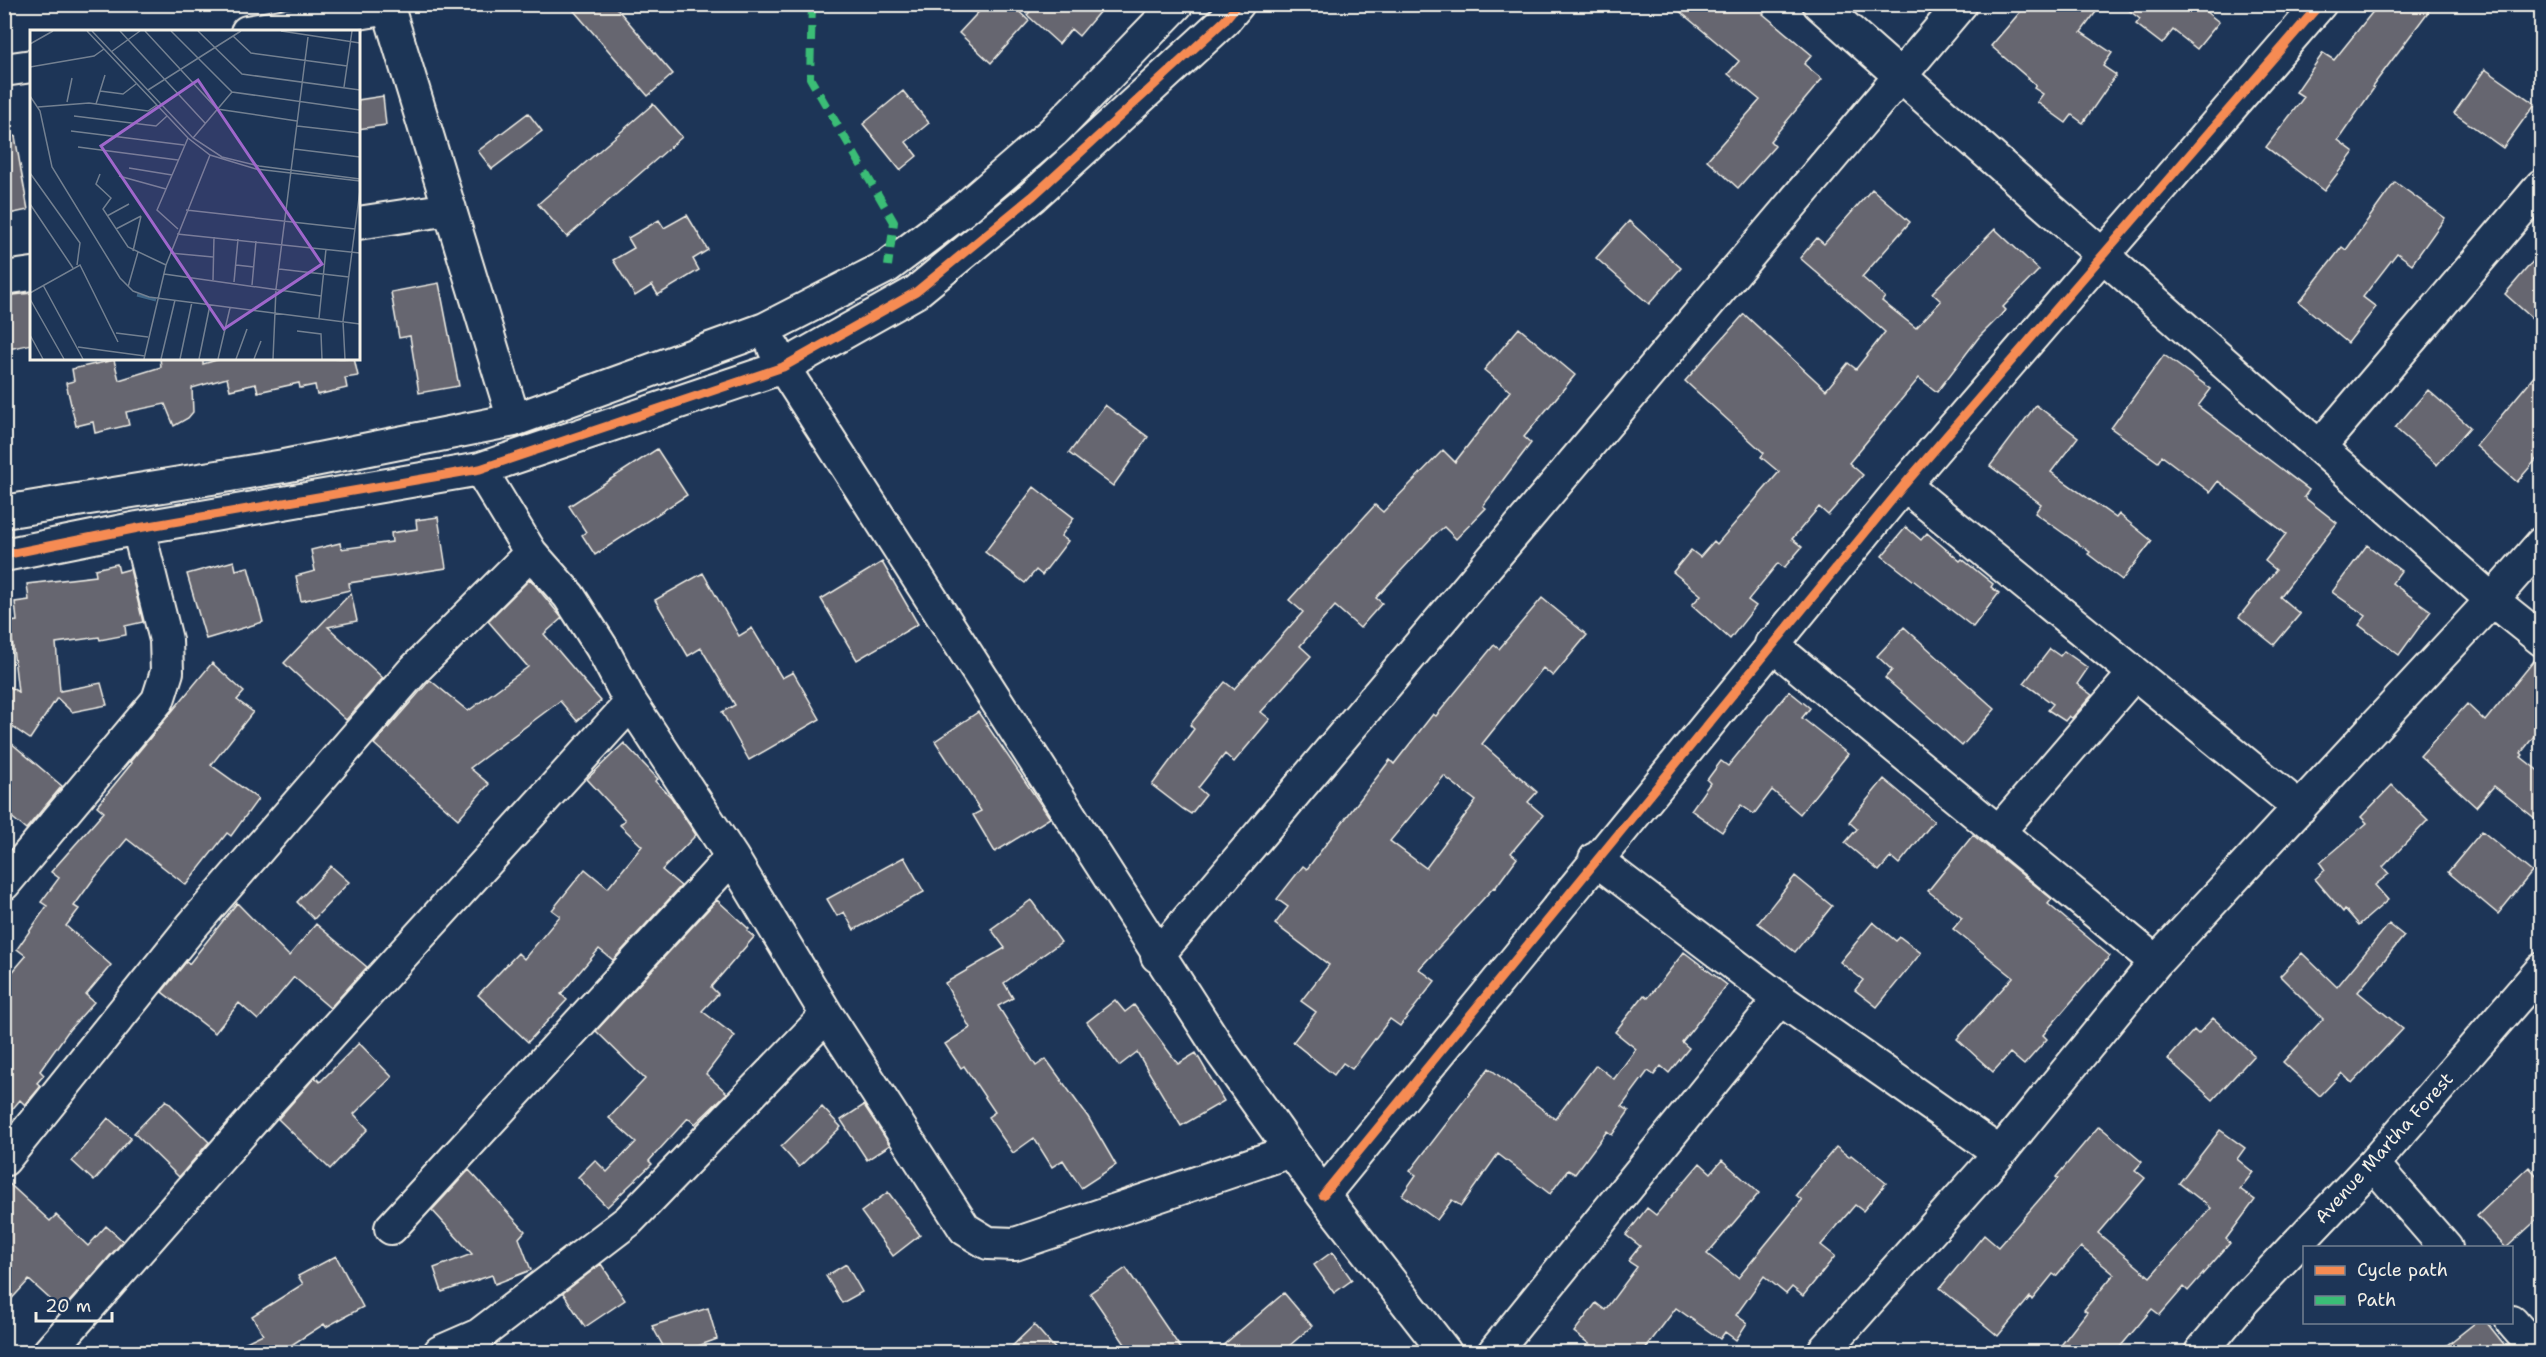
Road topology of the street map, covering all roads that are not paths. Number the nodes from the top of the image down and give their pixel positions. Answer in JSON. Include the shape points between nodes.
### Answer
{"nodes":[{"id":1,"x":1177,"y":4,"type":"edge"},
{"id":2,"x":1238,"y":4,"type":"edge"},
{"id":3,"x":1819,"y":4,"type":"edge"},
{"id":4,"x":1961,"y":4,"type":"edge"},
{"id":5,"x":2320,"y":4,"type":"edge"},
{"id":6,"x":389,"y":6,"type":"edge"},
{"id":7,"x":258,"y":30,"type":"edge"},
{"id":8,"x":30,"y":66,"type":"edge"},
{"id":9,"x":4,"y":70,"type":"edge"},
{"id":10,"x":1900,"y":76,"type":"junction"},
{"id":11,"x":2541,"y":185,"type":"edge"},
{"id":12,"x":450,"y":209,"type":"junction"},
{"id":13,"x":360,"y":223,"type":"edge"},
{"id":14,"x":2102,"y":254,"type":"junction"},
{"id":15,"x":30,"y":274,"type":"edge"},
{"id":16,"x":4,"y":278,"type":"edge"},
{"id":17,"x":765,"y":329,"type":"junction"},
{"id":18,"x":783,"y":367,"type":"junction"},
{"id":19,"x":514,"y":420,"type":"junction"},
{"id":20,"x":2320,"y":446,"type":"junction"},
{"id":21,"x":480,"y":470,"type":"junction"},
{"id":22,"x":1904,"y":485,"type":"junction"},
{"id":23,"x":4,"y":512,"type":"edge"},
{"id":24,"x":138,"y":528,"type":"junction"},
{"id":25,"x":2541,"y":543,"type":"edge"},
{"id":26,"x":531,"y":553,"type":"junction"},
{"id":27,"x":4,"y":555,"type":"edge"},
{"id":28,"x":2492,"y":600,"type":"junction"},
{"id":29,"x":2541,"y":640,"type":"edge"},
{"id":30,"x":1771,"y":644,"type":"junction"},
{"id":31,"x":2134,"y":674,"type":"junction"},
{"id":32,"x":631,"y":704,"type":"junction"},
{"id":33,"x":2300,"y":808,"type":"junction"},
{"id":34,"x":2000,"y":831,"type":"junction"},
{"id":35,"x":732,"y":857,"type":"junction"},
{"id":36,"x":1596,"y":859,"type":"junction"},
{"id":37,"x":4,"y":884,"type":"edge"},
{"id":38,"x":1157,"y":956,"type":"junction"},
{"id":39,"x":2156,"y":962,"type":"junction"},
{"id":40,"x":2541,"y":969,"type":"edge"},
{"id":41,"x":1780,"y":999,"type":"junction"},
{"id":42,"x":827,"y":1015,"type":"junction"},
{"id":43,"x":1292,"y":1151,"type":"junction"},
{"id":44,"x":2000,"y":1153,"type":"junction"},
{"id":45,"x":4,"y":1160,"type":"edge"},
{"id":46,"x":2373,"y":1164,"type":"junction"},
{"id":47,"x":1323,"y":1195,"type":"junction"},
{"id":48,"x":392,"y":1228,"type":"dead end"},
{"id":49,"x":2444,"y":1246,"type":"edge"},
{"id":50,"x":2513,"y":1324,"type":"edge"},
{"id":51,"x":2218,"y":1347,"type":"edge"},
{"id":52,"x":49,"y":1353,"type":"edge"},
{"id":53,"x":440,"y":1353,"type":"edge"},
{"id":54,"x":1444,"y":1353,"type":"edge"},
{"id":55,"x":1494,"y":1353,"type":"edge"},
{"id":56,"x":1823,"y":1353,"type":"edge"},
{"id":57,"x":2538,"y":1353,"type":"edge"}],
"edges":[{"from":1,"to":17,"type":"street","via":[[1053,132],[964,209],[888,266]]},
{"from":2,"to":18,"type":"street","via":[[1033,196],[916,292]]},
{"from":3,"to":10,"type":"street"},
{"from":4,"to":10,"type":"street"},
{"from":5,"to":14,"type":"street"},
{"from":6,"to":7,"type":"street"},
{"from":6,"to":12,"type":"street"},
{"from":8,"to":9,"type":"street"},
{"from":10,"to":14,"type":"street"},
{"from":10,"to":38,"type":"street"},
{"from":11,"to":20,"type":"street"},
{"from":12,"to":13,"type":"street"},
{"from":12,"to":19,"type":"street"},
{"from":14,"to":20,"type":"street"},
{"from":14,"to":22,"type":"street"},
{"from":15,"to":16,"type":"street"},
{"from":17,"to":18,"type":"street"},
{"from":17,"to":19,"type":"street"},
{"from":18,"to":21,"type":"street"},
{"from":18,"to":38,"type":"street"},
{"from":19,"to":23,"type":"street","via":[[284,466]]},
{"from":20,"to":28,"type":"street"},
{"from":21,"to":24,"type":"street"},
{"from":21,"to":26,"type":"street"},
{"from":22,"to":30,"type":"street"},
{"from":22,"to":31,"type":"street"},
{"from":24,"to":27,"type":"street"},
{"from":24,"to":37,"type":"street","via":[[166,640],[167,672],[158,700]]},
{"from":25,"to":28,"type":"street"},
{"from":26,"to":32,"type":"street","via":[[574,605]]},
{"from":26,"to":45,"type":"street","via":[[412,672],[192,926]]},
{"from":28,"to":29,"type":"street"},
{"from":28,"to":33,"type":"street"},
{"from":30,"to":34,"type":"street"},
{"from":30,"to":36,"type":"street"},
{"from":31,"to":33,"type":"street"},
{"from":31,"to":34,"type":"street"},
{"from":32,"to":35,"type":"street"},
{"from":32,"to":52,"type":"street","via":[[265,1106]]},
{"from":33,"to":39,"type":"street"},
{"from":34,"to":39,"type":"street"},
{"from":35,"to":42,"type":"street"},
{"from":35,"to":48,"type":"street"},
{"from":36,"to":41,"type":"street"},
{"from":36,"to":47,"type":"street"},
{"from":38,"to":43,"type":"street"},
{"from":39,"to":44,"type":"street"},
{"from":40,"to":46,"type":"street","name":"Avenue Martha Forest"},
{"from":41,"to":44,"type":"street"},
{"from":41,"to":55,"type":"street"},
{"from":42,"to":43,"type":"street","via":[[965,1229],[988,1243],[1015,1244]]},
{"from":42,"to":53,"type":"street","via":[[628,1221],[478,1335]]},
{"from":43,"to":47,"type":"street"},
{"from":44,"to":56,"type":"street"},
{"from":46,"to":49,"type":"street"},
{"from":46,"to":51,"type":"street","name":"Avenue Martha Forest","via":[[2244,1300]]},
{"from":47,"to":54,"type":"street"},
{"from":50,"to":57,"type":"street"}]}
